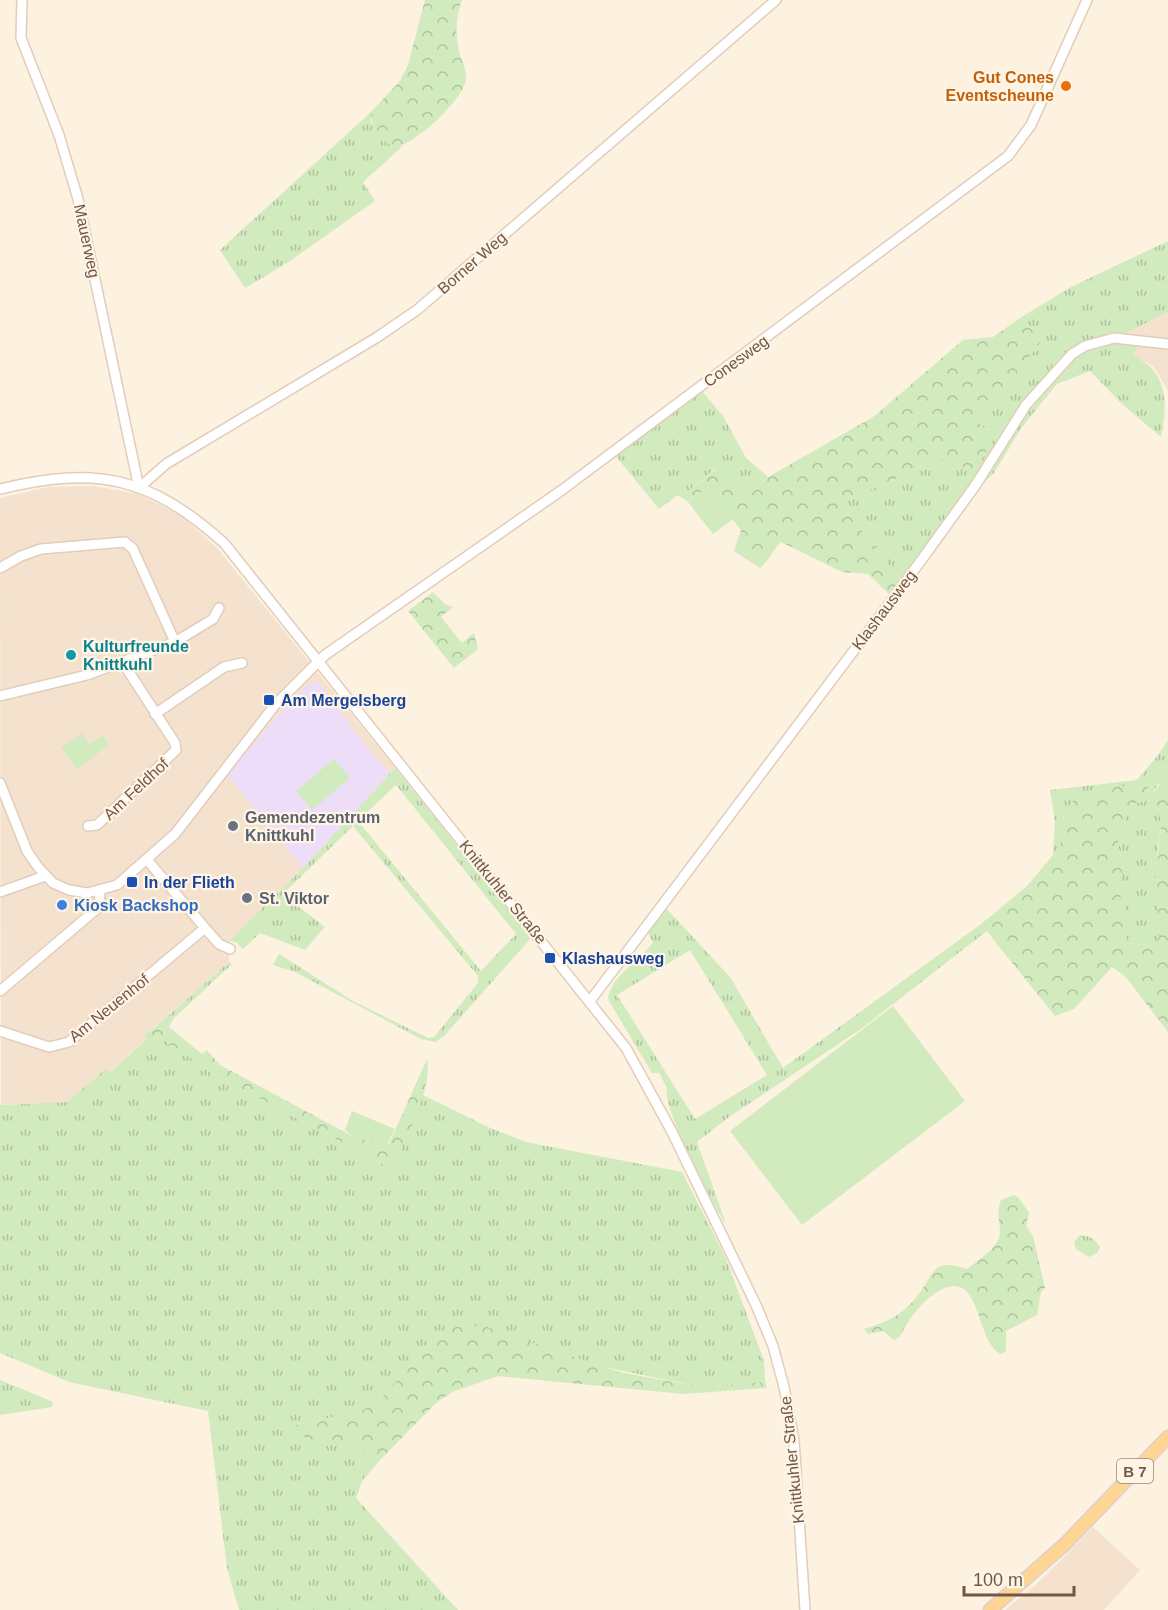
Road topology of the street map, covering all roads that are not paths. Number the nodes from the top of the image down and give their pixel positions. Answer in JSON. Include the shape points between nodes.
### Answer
{"nodes":[{"id":1,"x":22,"y":0,"type":"edge"},
{"id":2,"x":776,"y":0,"type":"edge"},
{"id":3,"x":1087,"y":0,"type":"edge"},
{"id":4,"x":1168,"y":345,"type":"edge"},
{"id":5,"x":139,"y":488,"type":"junction"},
{"id":6,"x":0,"y":489,"type":"edge"},
{"id":7,"x":0,"y":568,"type":"edge"},
{"id":8,"x":219,"y":608,"type":"dead end"},
{"id":9,"x":175,"y":642,"type":"junction"},
{"id":10,"x":317,"y":662,"type":"junction"},
{"id":11,"x":123,"y":663,"type":"junction"},
{"id":12,"x":242,"y":663,"type":"dead end"},
{"id":13,"x":0,"y":696,"type":"edge"},
{"id":14,"x":155,"y":714,"type":"junction"},
{"id":15,"x":0,"y":783,"type":"edge"},
{"id":16,"x":88,"y":826,"type":"dead end"},
{"id":17,"x":148,"y":861,"type":"junction"},
{"id":18,"x":45,"y":876,"type":"junction"},
{"id":19,"x":0,"y":892,"type":"edge"},
{"id":20,"x":100,"y":892,"type":"junction"},
{"id":21,"x":205,"y":928,"type":"junction"},
{"id":22,"x":230,"y":949,"type":"dead end"},
{"id":23,"x":0,"y":991,"type":"edge"},
{"id":24,"x":590,"y":1001,"type":"junction"},
{"id":25,"x":0,"y":1031,"type":"edge"},
{"id":26,"x":1168,"y":1437,"type":"edge"},
{"id":27,"x":805,"y":1610,"type":"edge"},
{"id":28,"x":990,"y":1610,"type":"edge"}],
"edges":[{"from":1,"to":5,"type":"street","name":"Mauerweg","via":[[21,38],[59,135],[78,200]]},
{"from":2,"to":5,"type":"street","name":"Borner Weg","via":[[417,310],[166,464]]},
{"from":3,"to":10,"type":"street","name":"Conesweg","via":[[1030,125],[1008,156],[562,490]]},
{"from":4,"to":24,"type":"street","name":"Klashausweg","via":[[1114,338],[1085,346],[1072,354],[1026,405],[975,486],[910,575]]},
{"from":5,"to":6,"type":"street","name":"Knittkuhler Straße","via":[[116,481],[74,477]]},
{"from":5,"to":10,"type":"street","name":"Knittkuhler Straße","via":[[184,509],[224,543]]},
{"from":7,"to":9,"type":"street","via":[[41,549],[128,543]]},
{"from":8,"to":9,"type":"street","via":[[213,619]]},
{"from":9,"to":11,"type":"street"},
{"from":10,"to":17,"type":"street","via":[[275,705],[175,834]]},
{"from":10,"to":24,"type":"street","name":"Knittkuhler Straße"},
{"from":11,"to":13,"type":"street"},
{"from":11,"to":14,"type":"street","name":"Am Feldhof"},
{"from":12,"to":14,"type":"street","via":[[224,668]]},
{"from":14,"to":16,"type":"street","name":"Am Feldhof","via":[[176,750],[97,825]]},
{"from":15,"to":18,"type":"street","via":[[22,840]]},
{"from":17,"to":20,"type":"street","via":[[117,885]]},
{"from":17,"to":21,"type":"street"},
{"from":18,"to":19,"type":"street"},
{"from":18,"to":20,"type":"street","via":[[69,890]]},
{"from":20,"to":23,"type":"street","via":[[99,907]]},
{"from":21,"to":22,"type":"street","via":[[219,944]]},
{"from":21,"to":25,"type":"street","name":"Am Neuenhof","via":[[69,1042],[49,1047]]},
{"from":24,"to":27,"type":"street","name":"Knittkuhler Straße","via":[[626,1048],[655,1098],[756,1305],[772,1347],[794,1440]]},
{"from":26,"to":28,"type":"main road","number":"B 7","via":[[1065,1544]]}]}
